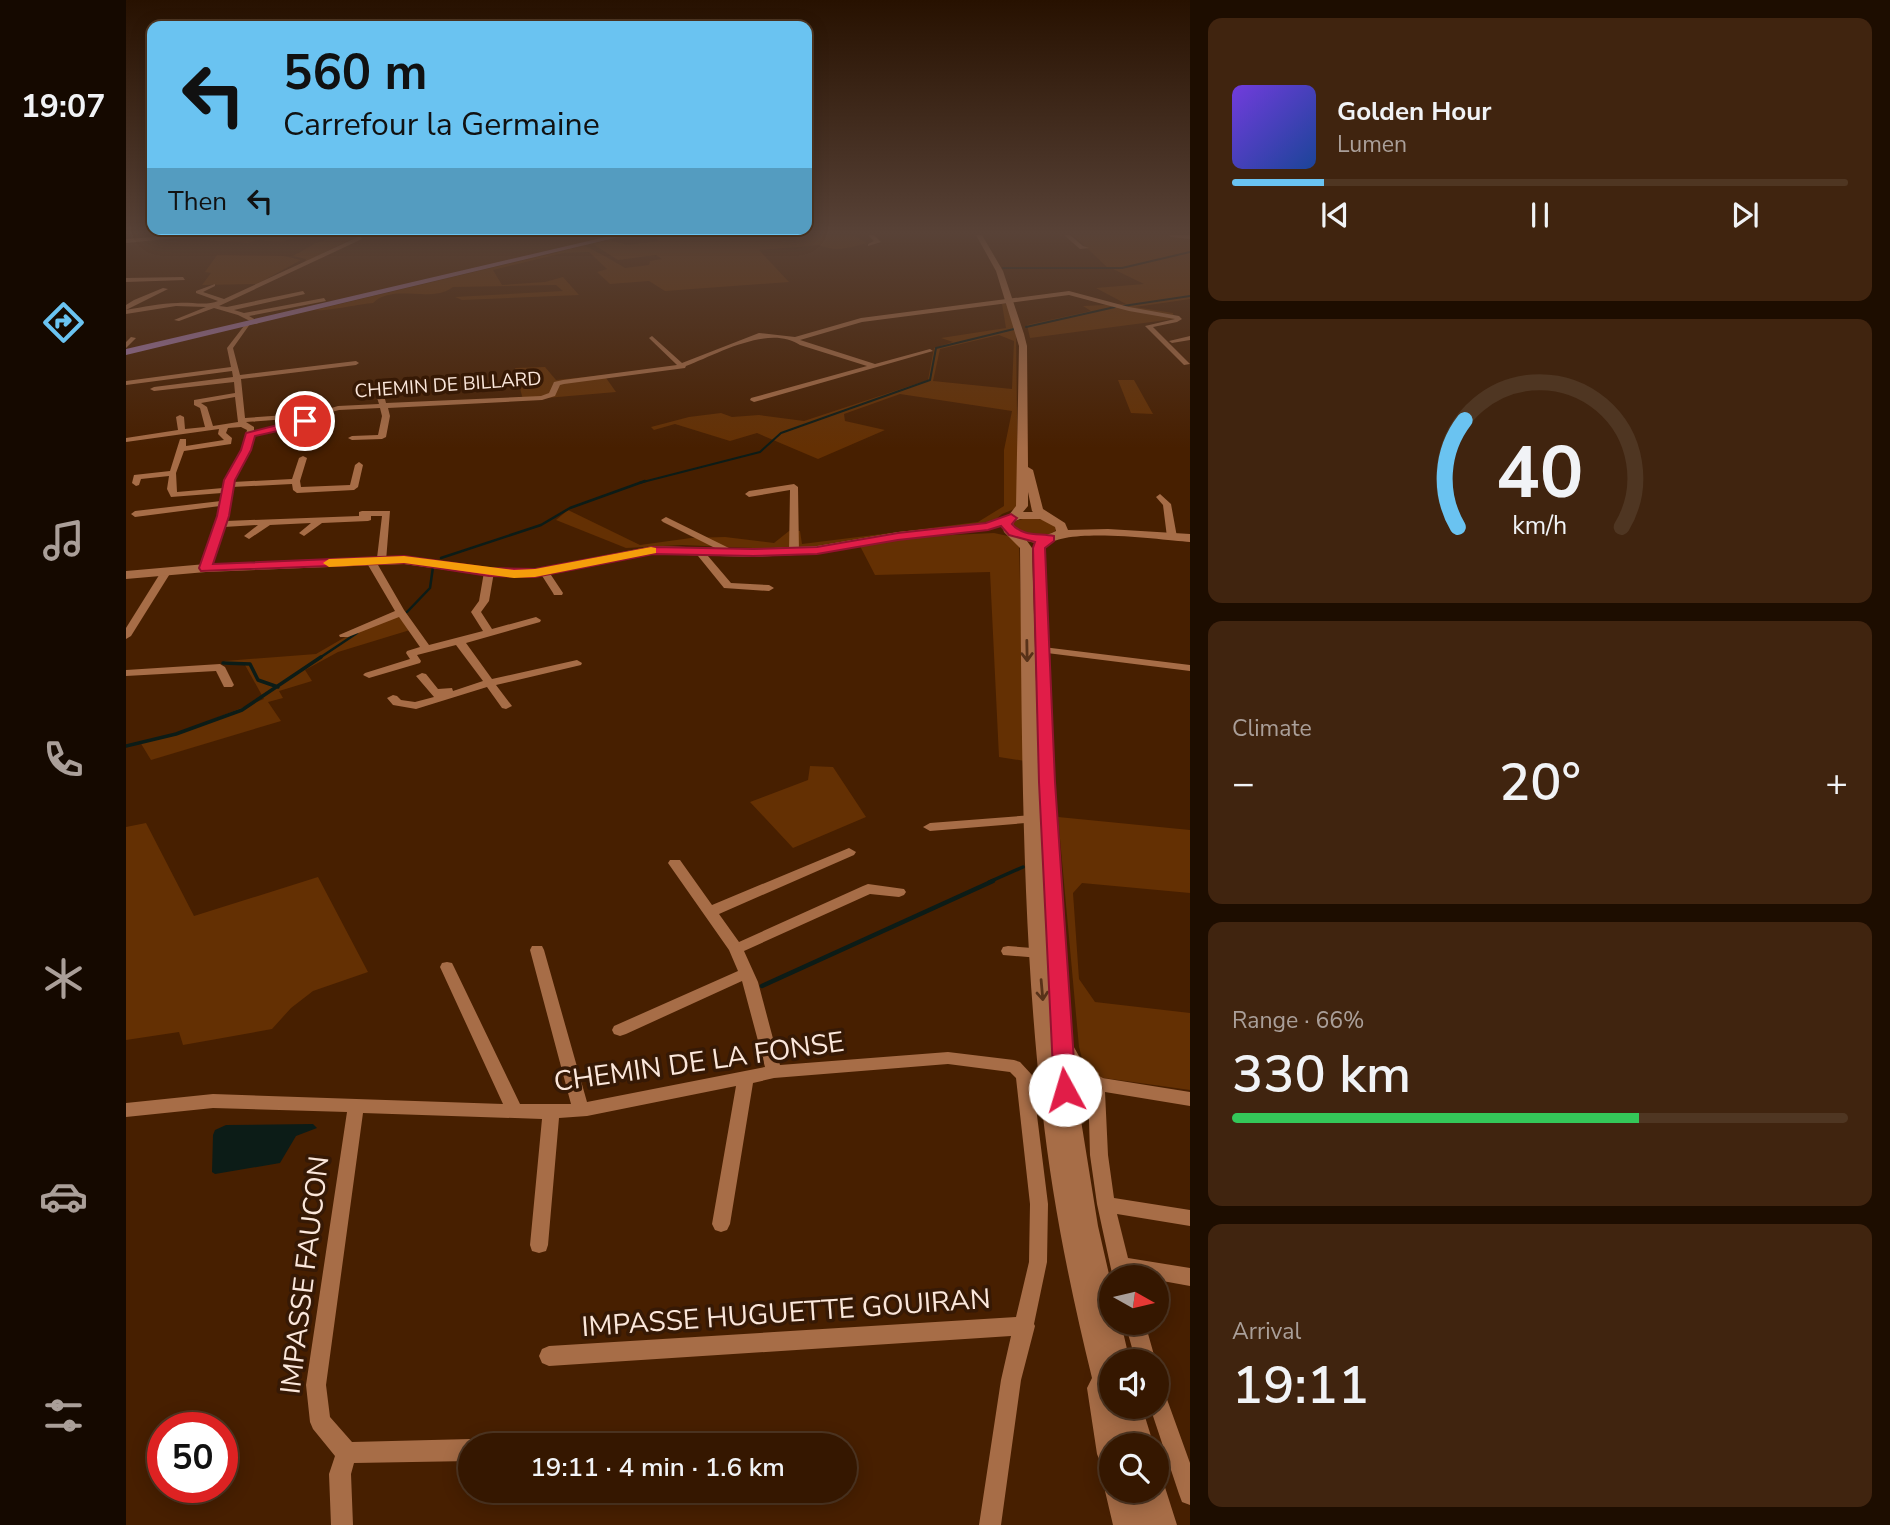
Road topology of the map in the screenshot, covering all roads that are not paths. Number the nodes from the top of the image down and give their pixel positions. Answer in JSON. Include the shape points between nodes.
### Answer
{"nodes":[{"id":1,"x":169,"y":306,"type":"edge"},
{"id":2,"x":214,"y":306,"type":"joint"},
{"id":3,"x":239,"y":306,"type":"edge"},
{"id":4,"x":301,"y":306,"type":"edge"},
{"id":5,"x":309,"y":306,"type":"edge"},
{"id":6,"x":976,"y":306,"type":"edge"},
{"id":7,"x":1011,"y":306,"type":"edge"},
{"id":8,"x":1117,"y":306,"type":"edge"},
{"id":9,"x":146,"y":309,"type":"junction"},
{"id":10,"x":225,"y":309,"type":"junction"},
{"id":11,"x":126,"y":310,"type":"edge"},
{"id":12,"x":1179,"y":319,"type":"junction"},
{"id":13,"x":177,"y":320,"type":"dead end"},
{"id":14,"x":248,"y":320,"type":"junction"},
{"id":15,"x":126,"y":321,"type":"edge"},
{"id":16,"x":1185,"y":327,"type":"dead end"},
{"id":17,"x":133,"y":338,"type":"dead end"},
{"id":18,"x":652,"y":338,"type":"dead end"},
{"id":19,"x":1190,"y":338,"type":"edge"},
{"id":20,"x":795,"y":339,"type":"junction"},
{"id":21,"x":1172,"y":341,"type":"dead end"},
{"id":22,"x":126,"y":346,"type":"edge"},
{"id":23,"x":930,"y":351,"type":"dead end"},
{"id":24,"x":126,"y":352,"type":"edge"},
{"id":25,"x":356,"y":363,"type":"dead end"},
{"id":26,"x":1186,"y":364,"type":"dead end"},
{"id":27,"x":874,"y":366,"type":"junction"},
{"id":28,"x":683,"y":367,"type":"junction"},
{"id":29,"x":236,"y":368,"type":"junction"},
{"id":30,"x":198,"y":372,"type":"junction"},
{"id":31,"x":143,"y":373,"type":"dead end"},
{"id":32,"x":237,"y":378,"type":"junction"},
{"id":33,"x":126,"y":383,"type":"edge"},
{"id":34,"x":154,"y":389,"type":"dead end"},
{"id":35,"x":379,"y":391,"type":"dead end"},
{"id":36,"x":239,"y":394,"type":"junction"},
{"id":37,"x":754,"y":400,"type":"dead end"},
{"id":38,"x":344,"y":404,"type":"dead end"},
{"id":39,"x":381,"y":404,"type":"junction"},
{"id":40,"x":180,"y":416,"type":"dead end"},
{"id":41,"x":304,"y":416,"type":"junction"},
{"id":42,"x":386,"y":416,"type":"joint"},
{"id":43,"x":242,"y":422,"type":"junction"},
{"id":44,"x":299,"y":425,"type":"junction"},
{"id":45,"x":224,"y":427,"type":"junction"},
{"id":46,"x":354,"y":427,"type":"dead end"},
{"id":47,"x":210,"y":429,"type":"junction"},
{"id":48,"x":184,"y":432,"type":"junction"},
{"id":49,"x":251,"y":433,"type":"junction"},
{"id":50,"x":126,"y":440,"type":"edge"},
{"id":51,"x":290,"y":442,"type":"dead end"},
{"id":52,"x":351,"y":443,"type":"joint"},
{"id":53,"x":181,"y":449,"type":"junction"},
{"id":54,"x":1023,"y":450,"type":"junction"},
{"id":55,"x":303,"y":458,"type":"dead end"},
{"id":56,"x":359,"y":465,"type":"dead end"},
{"id":57,"x":174,"y":471,"type":"dead end"},
{"id":58,"x":783,"y":480,"type":"dead end"},
{"id":59,"x":296,"y":481,"type":"junction"},
{"id":60,"x":136,"y":483,"type":"dead end"},
{"id":61,"x":228,"y":487,"type":"junction"},
{"id":62,"x":794,"y":487,"type":"junction"},
{"id":63,"x":749,"y":494,"type":"dead end"},
{"id":64,"x":1160,"y":497,"type":"dead end"},
{"id":65,"x":225,"y":503,"type":"junction"},
{"id":66,"x":135,"y":514,"type":"dead end"},
{"id":67,"x":331,"y":515,"type":"dead end"},
{"id":68,"x":1012,"y":517,"type":"junction"},
{"id":69,"x":368,"y":518,"type":"dead end"},
{"id":70,"x":320,"y":520,"type":"junction"},
{"id":71,"x":666,"y":520,"type":"dead end"},
{"id":72,"x":1053,"y":520,"type":"junction"},
{"id":73,"x":268,"y":522,"type":"junction"},
{"id":74,"x":220,"y":524,"type":"junction"},
{"id":75,"x":303,"y":533,"type":"dead end"},
{"id":76,"x":929,"y":533,"type":"junction"},
{"id":77,"x":1014,"y":533,"type":"junction"},
{"id":78,"x":1126,"y":533,"type":"junction"},
{"id":79,"x":249,"y":536,"type":"dead end"},
{"id":80,"x":1054,"y":537,"type":"junction"},
{"id":81,"x":1172,"y":537,"type":"junction"},
{"id":82,"x":1190,"y":538,"type":"edge"},
{"id":83,"x":699,"y":551,"type":"junction"},
{"id":84,"x":730,"y":552,"type":"junction"},
{"id":85,"x":794,"y":552,"type":"junction"},
{"id":86,"x":378,"y":561,"type":"junction"},
{"id":87,"x":206,"y":568,"type":"junction"},
{"id":88,"x":544,"y":571,"type":"junction"},
{"id":89,"x":166,"y":572,"type":"junction"},
{"id":90,"x":489,"y":572,"type":"junction"},
{"id":91,"x":126,"y":575,"type":"edge"},
{"id":92,"x":769,"y":588,"type":"dead end"},
{"id":93,"x":558,"y":593,"type":"dead end"},
{"id":94,"x":401,"y":612,"type":"junction"},
{"id":95,"x":536,"y":620,"type":"dead end"},
{"id":96,"x":489,"y":633,"type":"junction"},
{"id":97,"x":344,"y":635,"type":"dead end"},
{"id":98,"x":126,"y":636,"type":"edge"},
{"id":99,"x":459,"y":641,"type":"junction"},
{"id":100,"x":426,"y":648,"type":"junction"},
{"id":101,"x":1043,"y":650,"type":"junction"},
{"id":102,"x":577,"y":663,"type":"dead end"},
{"id":103,"x":1190,"y":668,"type":"edge"},
{"id":104,"x":421,"y":669,"type":"junction"},
{"id":105,"x":126,"y":673,"type":"edge"},
{"id":106,"x":369,"y":675,"type":"dead end"},
{"id":107,"x":486,"y":679,"type":"junction"},
{"id":108,"x":228,"y":685,"type":"dead end"},
{"id":109,"x":393,"y":698,"type":"dead end"},
{"id":110,"x":506,"y":706,"type":"dead end"},
{"id":111,"x":1033,"y":818,"type":"junction"},
{"id":112,"x":930,"y":827,"type":"dead end"},
{"id":113,"x":849,"y":852,"type":"dead end"},
{"id":114,"x":675,"y":863,"type":"dead end"},
{"id":115,"x":899,"y":892,"type":"dead end"},
{"id":116,"x":710,"y":912,"type":"junction"},
{"id":117,"x":736,"y":949,"type":"junction"},
{"id":118,"x":537,"y":950,"type":"dead end"},
{"id":119,"x":1008,"y":951,"type":"dead end"},
{"id":120,"x":1040,"y":953,"type":"junction"},
{"id":121,"x":447,"y":967,"type":"dead end"},
{"id":122,"x":746,"y":973,"type":"junction"},
{"id":123,"x":620,"y":1030,"type":"dead end"},
{"id":124,"x":1060,"y":1035,"type":"junction"},
{"id":125,"x":774,"y":1072,"type":"junction"},
{"id":126,"x":745,"y":1079,"type":"junction"},
{"id":127,"x":1096,"y":1084,"type":"junction"},
{"id":128,"x":1190,"y":1099,"type":"edge"},
{"id":129,"x":356,"y":1105,"type":"junction"},
{"id":130,"x":581,"y":1109,"type":"junction"},
{"id":131,"x":126,"y":1110,"type":"edge"},
{"id":132,"x":515,"y":1111,"type":"junction"},
{"id":133,"x":551,"y":1112,"type":"junction"},
{"id":134,"x":1106,"y":1204,"type":"junction"},
{"id":135,"x":1190,"y":1217,"type":"edge"},
{"id":136,"x":721,"y":1224,"type":"dead end"},
{"id":137,"x":539,"y":1245,"type":"dead end"},
{"id":138,"x":1076,"y":1247,"type":"junction"},
{"id":139,"x":1121,"y":1265,"type":"edge"},
{"id":140,"x":1169,"y":1275,"type":"edge"},
{"id":141,"x":1190,"y":1277,"type":"edge"},
{"id":142,"x":1025,"y":1326,"type":"junction"},
{"id":143,"x":1099,"y":1349,"type":"edge"},
{"id":144,"x":1114,"y":1349,"type":"edge"},
{"id":145,"x":549,"y":1356,"type":"dead end"},
{"id":146,"x":1164,"y":1419,"type":"edge"},
{"id":147,"x":1107,"y":1433,"type":"edge"},
{"id":148,"x":458,"y":1450,"type":"edge"},
{"id":149,"x":347,"y":1453,"type":"junction"},
{"id":150,"x":1190,"y":1494,"type":"edge"},
{"id":151,"x":1122,"y":1503,"type":"edge"},
{"id":152,"x":1140,"y":1503,"type":"edge"},
{"id":153,"x":1157,"y":1503,"type":"edge"},
{"id":154,"x":341,"y":1525,"type":"edge"},
{"id":155,"x":990,"y":1525,"type":"edge"},
{"id":156,"x":1127,"y":1525,"type":"edge"},
{"id":157,"x":1146,"y":1525,"type":"edge"},
{"id":158,"x":1163,"y":1525,"type":"edge"}],
"edges":[{"from":1,"to":9,"type":"street"},
{"from":2,"to":10,"type":"street"},
{"from":2,"to":13,"type":"street"},
{"from":3,"to":10,"type":"street"},
{"from":4,"to":14,"type":"street"},
{"from":5,"to":14,"type":"main road"},
{"from":6,"to":20,"type":"street","name":"CHEMIN DE BILLARD","via":[[861,320]]},
{"from":7,"to":54,"type":"main road","via":[[1023,346]]},
{"from":8,"to":12,"type":"street","name":"CHEMIN DE BILLARD"},
{"from":9,"to":11,"type":"street"},
{"from":9,"to":15,"type":"street"},
{"from":10,"to":14,"type":"street"},
{"from":12,"to":16,"type":"street"},
{"from":12,"to":26,"type":"street","via":[[1148,326]]},
{"from":14,"to":24,"type":"main road"},
{"from":14,"to":29,"type":"street","via":[[230,348]]},
{"from":17,"to":22,"type":"street"},
{"from":18,"to":28,"type":"street"},
{"from":19,"to":21,"type":"street"},
{"from":20,"to":27,"type":"street"},
{"from":20,"to":28,"type":"street","name":"CHEMIN DE BILLARD","via":[[759,335]]},
{"from":23,"to":27,"type":"street"},
{"from":25,"to":32,"type":"street"},
{"from":27,"to":37,"type":"street"},
{"from":28,"to":39,"type":"street","name":"CHEMIN DE BILLARD","via":[[563,382],[542,398]]},
{"from":29,"to":30,"type":"street"},
{"from":29,"to":32,"type":"street"},
{"from":30,"to":31,"type":"street","via":[[195,365]]},
{"from":30,"to":33,"type":"street"},
{"from":32,"to":34,"type":"street"},
{"from":32,"to":36,"type":"street"},
{"from":35,"to":39,"type":"street"},
{"from":36,"to":43,"type":"street"},
{"from":36,"to":47,"type":"street","via":[[197,402]]},
{"from":38,"to":39,"type":"street"},
{"from":39,"to":41,"type":"street","name":"CHEMIN DE BILLARD"},
{"from":39,"to":42,"type":"street"},
{"from":40,"to":48,"type":"street"},
{"from":41,"to":43,"type":"street","name":"CHEMIN DE BILLARD"},
{"from":41,"to":44,"type":"street"},
{"from":42,"to":52,"type":"street","via":[[383,437]]},
{"from":43,"to":45,"type":"street","name":"CHEMIN DE BILLARD"},
{"from":43,"to":49,"type":"street"},
{"from":44,"to":49,"type":"street"},
{"from":44,"to":51,"type":"street"},
{"from":45,"to":47,"type":"street","name":"CHEMIN DE BILLARD"},
{"from":45,"to":53,"type":"street","via":[[222,434],[228,442]]},
{"from":46,"to":52,"type":"street"},
{"from":47,"to":48,"type":"street","name":"CHEMIN DE BILLARD"},
{"from":48,"to":50,"type":"street","name":"CHEMIN DE BILLARD"},
{"from":48,"to":53,"type":"street"},
{"from":49,"to":61,"type":"street"},
{"from":53,"to":57,"type":"street"},
{"from":54,"to":68,"type":"main road","via":[[1022,506]]},
{"from":54,"to":72,"type":"main road","via":[[1035,505]]},
{"from":55,"to":59,"type":"street"},
{"from":56,"to":59,"type":"street","via":[[354,487],[297,490]]},
{"from":58,"to":62,"type":"street"},
{"from":59,"to":61,"type":"street"},
{"from":60,"to":61,"type":"street","via":[[137,477],[173,474],[174,495]]},
{"from":61,"to":65,"type":"street"},
{"from":62,"to":63,"type":"street"},
{"from":62,"to":85,"type":"street"},
{"from":64,"to":81,"type":"street","via":[[1167,504]]},
{"from":65,"to":66,"type":"street"},
{"from":65,"to":74,"type":"street"},
{"from":67,"to":86,"type":"street","via":[[387,513]]},
{"from":68,"to":72,"type":"main road"},
{"from":68,"to":76,"type":"main road","via":[[988,526]]},
{"from":68,"to":77,"type":"main road","via":[[1006,525]]},
{"from":69,"to":70,"type":"street"},
{"from":70,"to":73,"type":"street"},
{"from":70,"to":75,"type":"street"},
{"from":71,"to":84,"type":"street"},
{"from":72,"to":78,"type":"main road"},
{"from":72,"to":80,"type":"main road","via":[[1063,529]]},
{"from":73,"to":74,"type":"street"},
{"from":73,"to":79,"type":"street"},
{"from":74,"to":87,"type":"street"},
{"from":76,"to":77,"type":"main road"},
{"from":76,"to":85,"type":"main road"},
{"from":77,"to":80,"type":"main road"},
{"from":77,"to":111,"type":"main road","one_way":true,"via":[[1026,548]]},
{"from":78,"to":80,"type":"main road"},
{"from":78,"to":81,"type":"main road"},
{"from":80,"to":101,"type":"main road","via":[[1041,542],[1039,548]]},
{"from":81,"to":82,"type":"main road"},
{"from":83,"to":84,"type":"main road"},
{"from":83,"to":88,"type":"main road","via":[[633,552]]},
{"from":83,"to":92,"type":"street","via":[[728,586]]},
{"from":84,"to":85,"type":"main road"},
{"from":86,"to":87,"type":"main road"},
{"from":86,"to":90,"type":"main road","via":[[441,563]]},
{"from":86,"to":94,"type":"street","via":[[373,565]]},
{"from":87,"to":89,"type":"main road"},
{"from":88,"to":90,"type":"main road"},
{"from":88,"to":93,"type":"street"},
{"from":89,"to":91,"type":"main road"},
{"from":89,"to":98,"type":"street"},
{"from":90,"to":96,"type":"street","via":[[484,601],[476,612]]},
{"from":94,"to":97,"type":"street"},
{"from":94,"to":100,"type":"street"},
{"from":95,"to":96,"type":"street"},
{"from":96,"to":99,"type":"street"},
{"from":99,"to":100,"type":"street"},
{"from":99,"to":107,"type":"street"},
{"from":100,"to":104,"type":"street","via":[[411,653]]},
{"from":101,"to":103,"type":"street"},
{"from":101,"to":124,"type":"main road"},
{"from":102,"to":107,"type":"street"},
{"from":104,"to":106,"type":"street"},
{"from":104,"to":107,"type":"street","via":[[436,694]]},
{"from":105,"to":108,"type":"street","via":[[220,667]]},
{"from":107,"to":109,"type":"street","via":[[416,706]]},
{"from":107,"to":110,"type":"street"},
{"from":111,"to":112,"type":"street"},
{"from":111,"to":120,"type":"main road"},
{"from":113,"to":116,"type":"street"},
{"from":114,"to":116,"type":"street"},
{"from":115,"to":117,"type":"street","via":[[868,889]]},
{"from":116,"to":117,"type":"street"},
{"from":117,"to":122,"type":"street"},
{"from":118,"to":130,"type":"street"},
{"from":119,"to":120,"type":"street"},
{"from":120,"to":138,"type":"main road","one_way":true,"via":[[1053,1106]]},
{"from":121,"to":132,"type":"street"},
{"from":122,"to":123,"type":"street"},
{"from":122,"to":125,"type":"street"},
{"from":124,"to":127,"type":"main road","via":[[1076,1070]]},
{"from":124,"to":144,"type":"main road","via":[[1071,1140]]},
{"from":125,"to":126,"type":"street","name":"CHEMIN DE LA FONSE"},
{"from":125,"to":142,"type":"street","name":"CHEMIN DE LA FONSE","via":[[948,1058],[1014,1066],[1024,1075],[1039,1204],[1038,1262]]},
{"from":126,"to":130,"type":"street","name":"CHEMIN DE LA FONSE"},
{"from":126,"to":136,"type":"street"},
{"from":127,"to":128,"type":"street"},
{"from":127,"to":134,"type":"street"},
{"from":129,"to":131,"type":"street","name":"CHEMIN DE LA FONSE","via":[[213,1101]]},
{"from":129,"to":132,"type":"street","name":"CHEMIN DE LA FONSE"},
{"from":129,"to":149,"type":"street","name":"IMPASSE FAUCON","via":[[316,1385],[320,1422]]},
{"from":130,"to":133,"type":"street","name":"CHEMIN DE LA FONSE"},
{"from":132,"to":133,"type":"street","name":"CHEMIN DE LA FONSE"},
{"from":133,"to":137,"type":"street"},
{"from":134,"to":135,"type":"street"},
{"from":134,"to":139,"type":"street"},
{"from":138,"to":143,"type":"main road"},
{"from":138,"to":147,"type":"main road"},
{"from":140,"to":141,"type":"street"},
{"from":142,"to":145,"type":"street","name":"IMPASSE HUGUETTE GOUIRAN"},
{"from":142,"to":155,"type":"street","via":[[1011,1380]]},
{"from":146,"to":150,"type":"street"},
{"from":148,"to":149,"type":"street"},
{"from":149,"to":154,"type":"street","via":[[340,1474]]},
{"from":151,"to":156,"type":"main road"},
{"from":152,"to":157,"type":"main road"},
{"from":153,"to":158,"type":"main road"}]}
